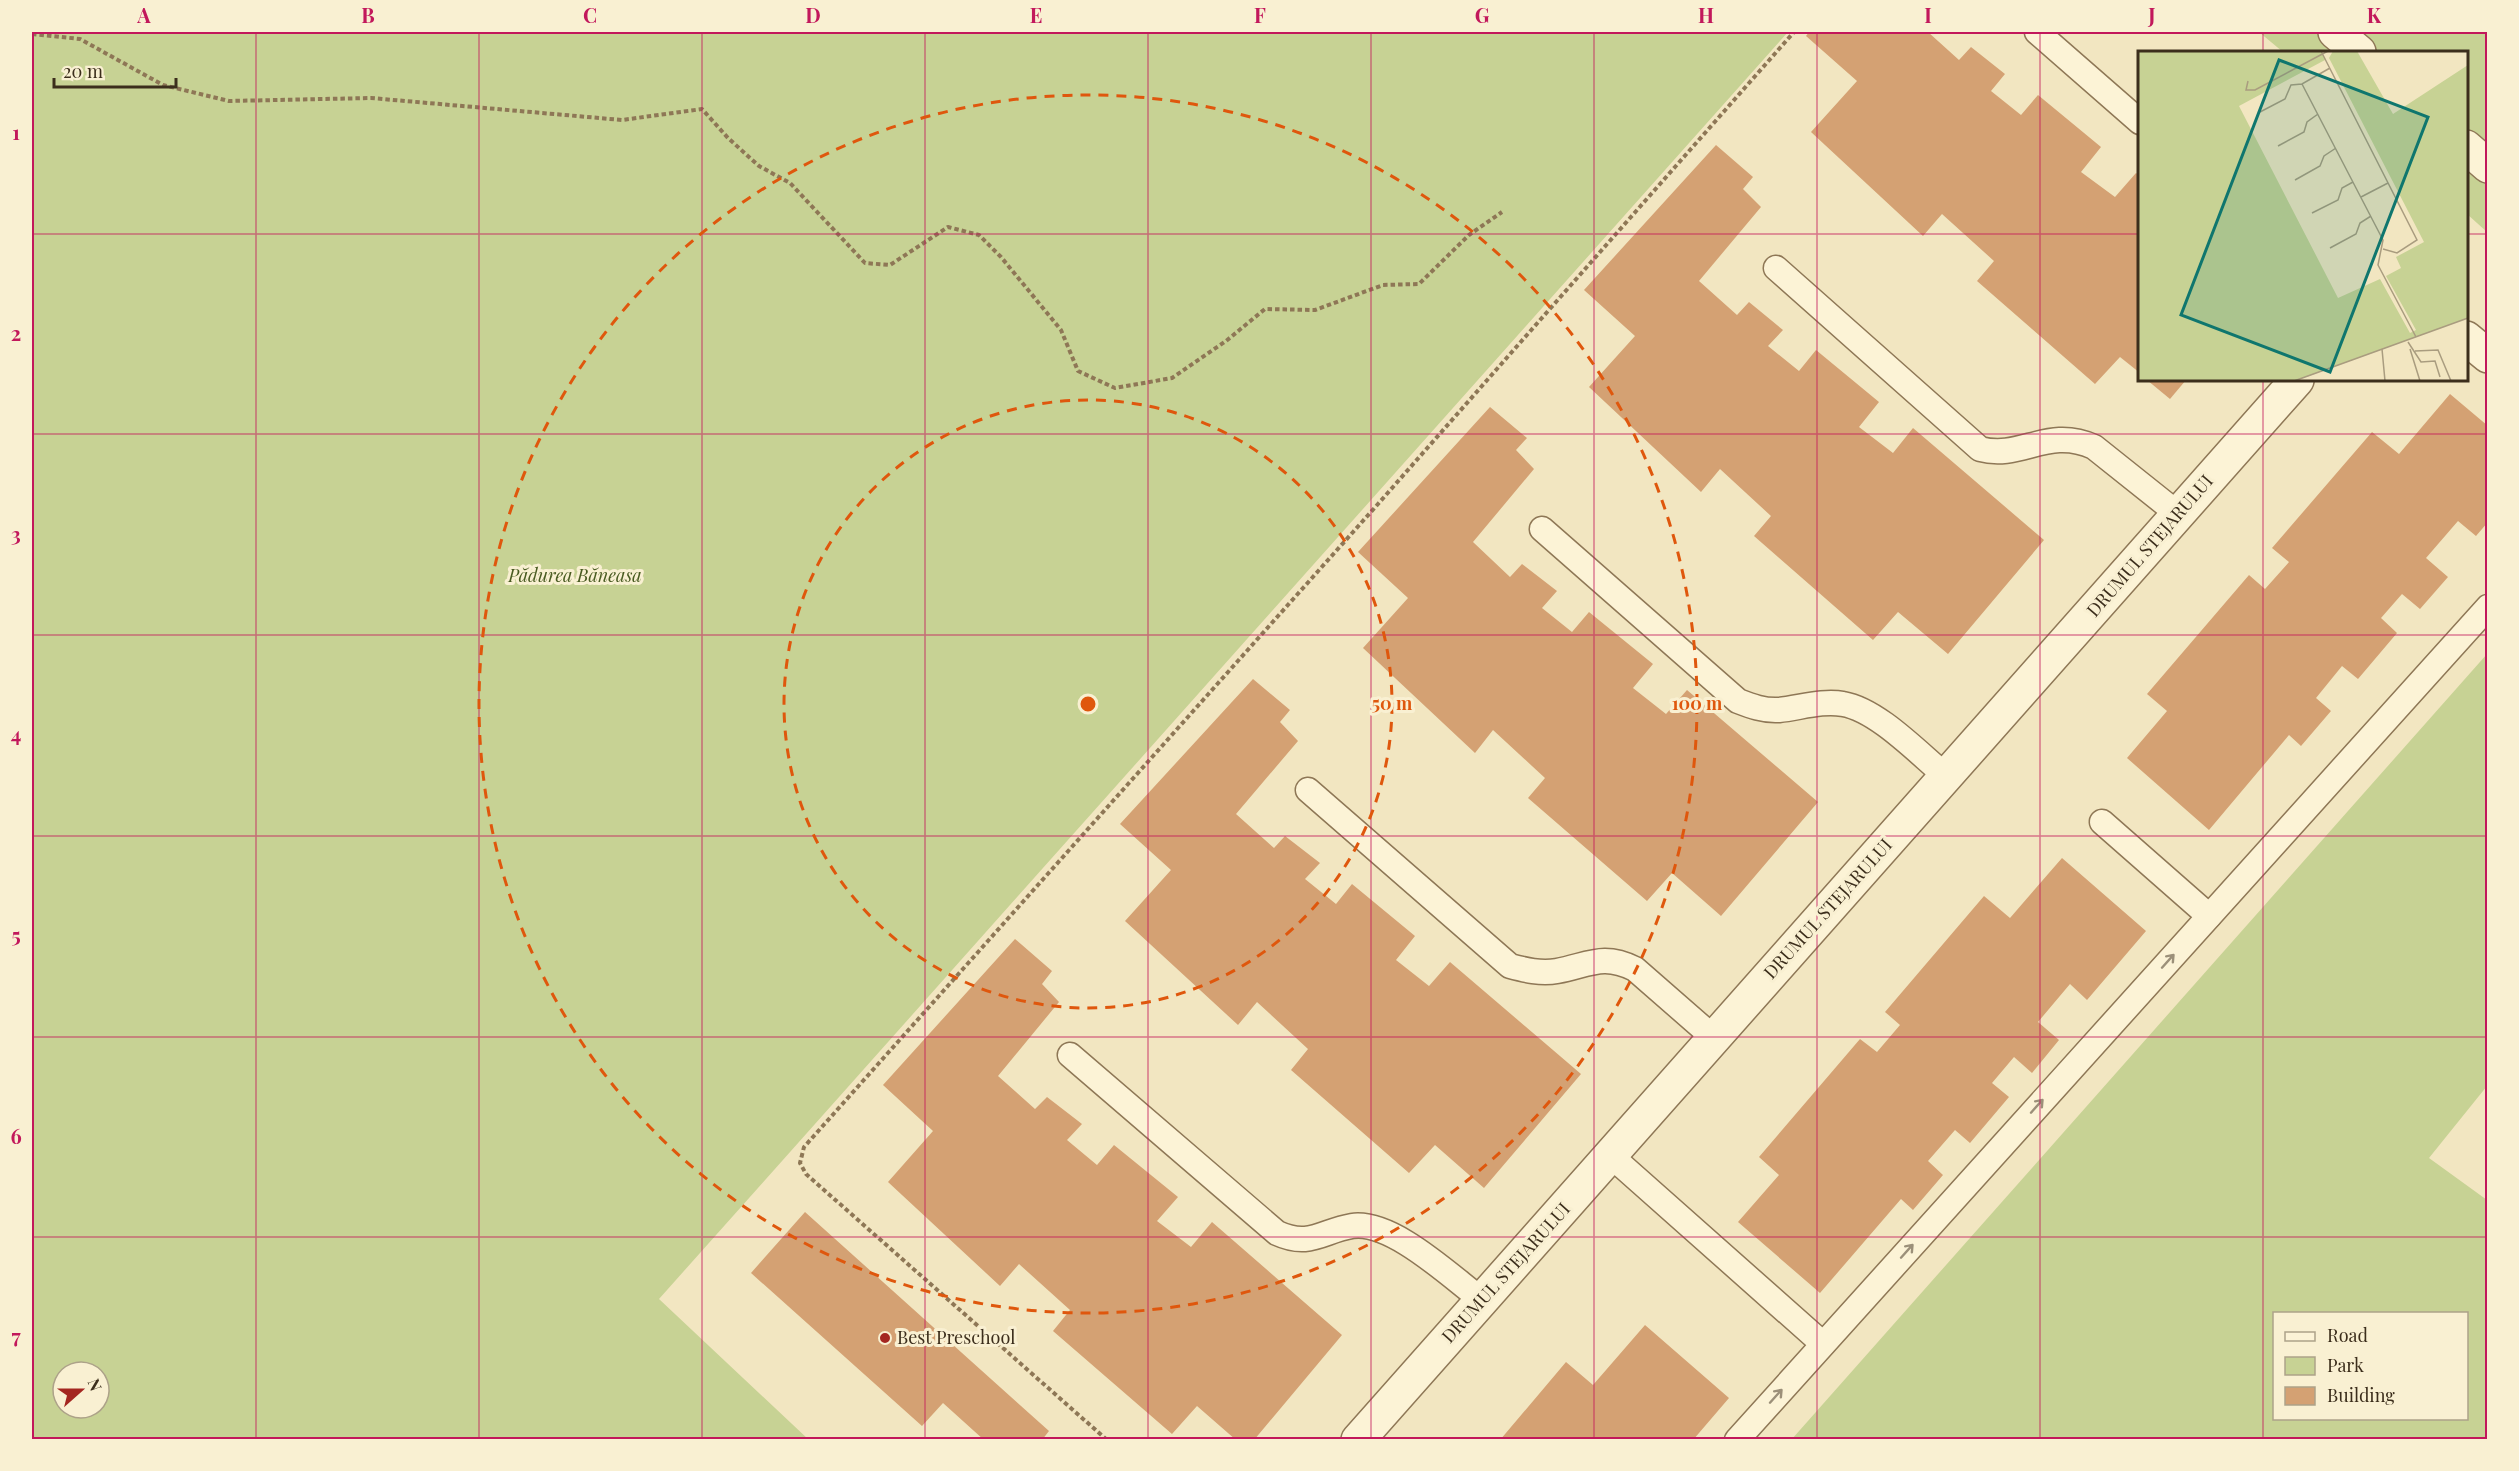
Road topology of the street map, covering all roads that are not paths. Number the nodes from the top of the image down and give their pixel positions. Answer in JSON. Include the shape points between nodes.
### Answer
{"nodes":[{"id":1,"x":2037,"y":32,"type":"edge"},
{"id":2,"x":2335,"y":32,"type":"edge"},
{"id":3,"x":2358,"y":51,"type":"edge"},
{"id":4,"x":2138,"y":121,"type":"edge"},
{"id":5,"x":2468,"y":149,"type":"edge"},
{"id":6,"x":2487,"y":166,"type":"edge"},
{"id":7,"x":1776,"y":268,"type":"dead end"},
{"id":8,"x":2468,"y":340,"type":"edge"},
{"id":9,"x":2487,"y":356,"type":"edge"},
{"id":10,"x":2296,"y":381,"type":"edge"},
{"id":11,"x":2178,"y":514,"type":"junction"},
{"id":12,"x":1542,"y":530,"type":"dead end"},
{"id":13,"x":2487,"y":607,"type":"edge"},
{"id":14,"x":1946,"y":776,"type":"junction"},
{"id":15,"x":1308,"y":790,"type":"dead end"},
{"id":16,"x":2102,"y":822,"type":"dead end"},
{"id":17,"x":2209,"y":916,"type":"junction"},
{"id":18,"x":1714,"y":1038,"type":"junction"},
{"id":19,"x":1070,"y":1055,"type":"dead end"},
{"id":20,"x":1610,"y":1155,"type":"junction"},
{"id":21,"x":1482,"y":1300,"type":"junction"},
{"id":22,"x":1823,"y":1344,"type":"junction"},
{"id":23,"x":1358,"y":1440,"type":"edge"},
{"id":24,"x":1737,"y":1440,"type":"edge"}],
"edges":[{"from":1,"to":4,"type":"lane"},
{"from":2,"to":3,"type":"street"},
{"from":5,"to":6,"type":"street"},
{"from":7,"to":11,"type":"lane","via":[[1980,449],[2005,452],[2051,440],[2079,440],[2094,447]]},
{"from":8,"to":9,"type":"street"},
{"from":10,"to":11,"type":"street","name":"DRUMUL STEJARULUI"},
{"from":11,"to":14,"type":"street","name":"DRUMUL STEJARULUI"},
{"from":12,"to":14,"type":"lane","via":[[1738,701],[1758,709],[1777,710],[1844,704],[1878,720]]},
{"from":13,"to":17,"type":"lane"},
{"from":14,"to":18,"type":"street","name":"DRUMUL STEJARULUI"},
{"from":15,"to":18,"type":"lane","via":[[1510,966],[1539,972],[1592,961],[1623,963],[1635,969]]},
{"from":16,"to":17,"type":"lane"},
{"from":22,"to":17,"type":"lane","one_way":true},
{"from":18,"to":20,"type":"street","name":"DRUMUL STEJARULUI"},
{"from":19,"to":21,"type":"lane","via":[[1277,1233],[1292,1240],[1305,1240],[1353,1226],[1385,1231],[1401,1238]]},
{"from":20,"to":21,"type":"street","name":"DRUMUL STEJARULUI"},
{"from":20,"to":22,"type":"lane"},
{"from":21,"to":23,"type":"street","name":"DRUMUL STEJARULUI"},
{"from":24,"to":22,"type":"lane","one_way":true}]}
